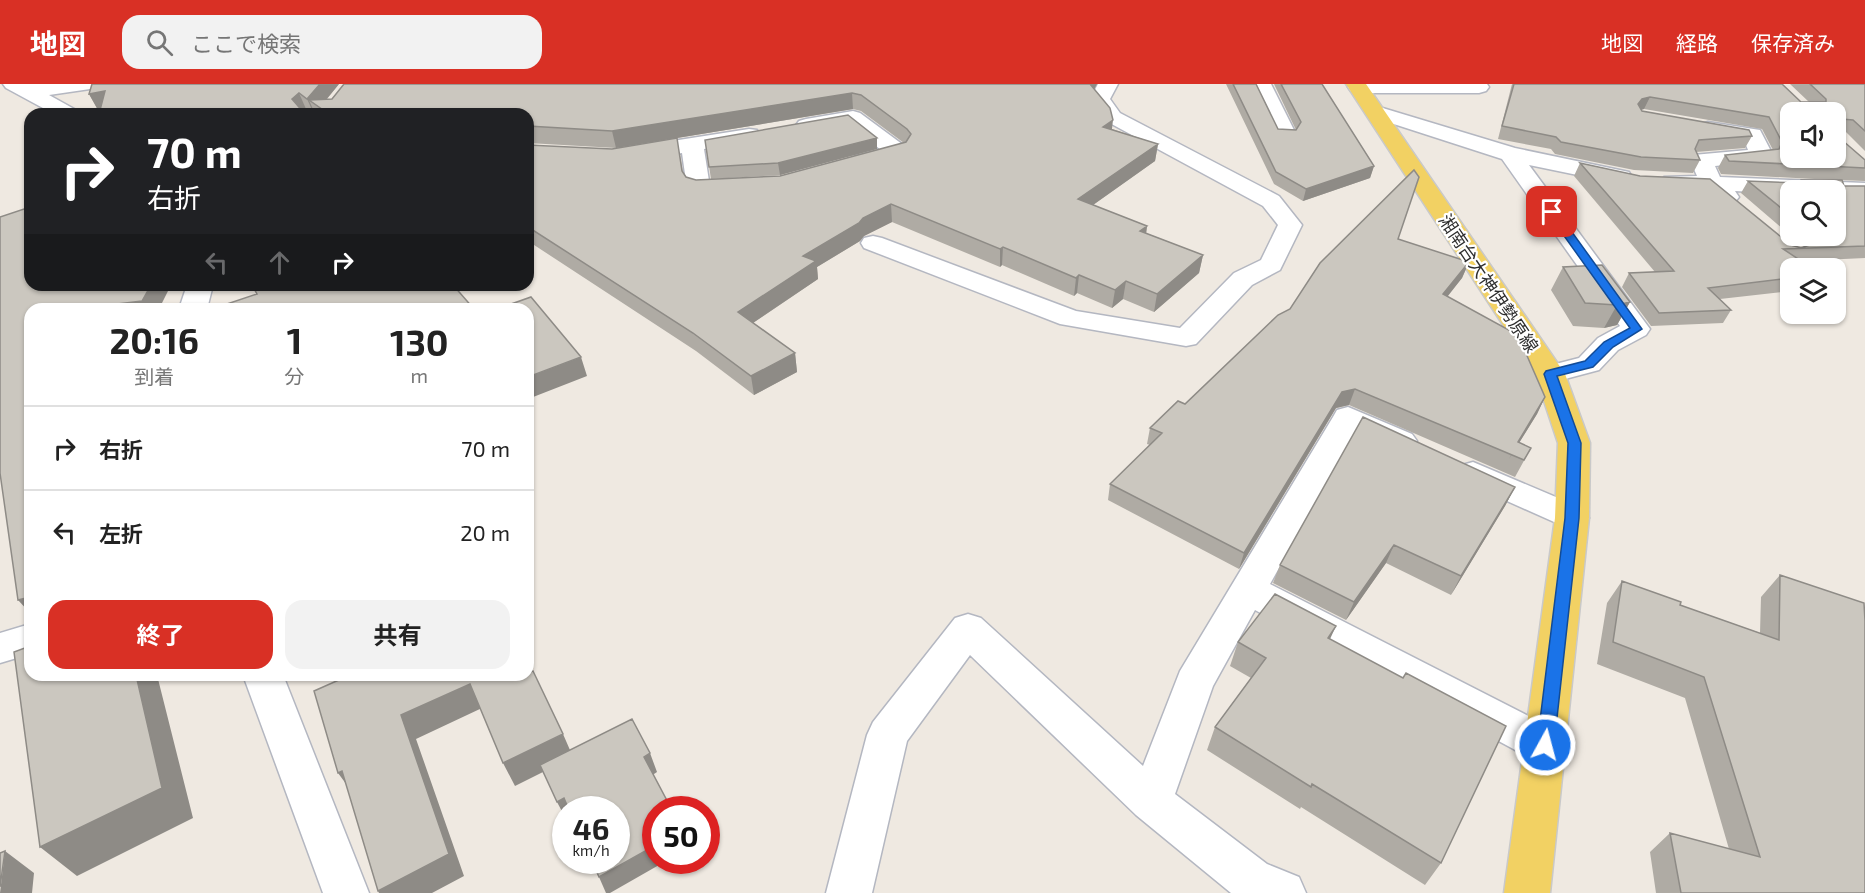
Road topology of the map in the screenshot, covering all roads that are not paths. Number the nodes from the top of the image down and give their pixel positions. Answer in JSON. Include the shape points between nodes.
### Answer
{"nodes":[{"id":1,"x":90,"y":84,"type":"edge"},
{"id":2,"x":1108,"y":84,"type":"edge"},
{"id":3,"x":1262,"y":84,"type":"edge"},
{"id":4,"x":1477,"y":84,"type":"edge"},
{"id":5,"x":20,"y":88,"type":"edge"},
{"id":6,"x":1363,"y":94,"type":"edge"},
{"id":7,"x":58,"y":108,"type":"edge"},
{"id":8,"x":1687,"y":124,"type":"edge"},
{"id":9,"x":1285,"y":134,"type":"edge"},
{"id":10,"x":692,"y":144,"type":"junction"},
{"id":11,"x":1510,"y":154,"type":"junction"},
{"id":12,"x":616,"y":157,"type":"edge"},
{"id":13,"x":848,"y":166,"type":"edge"},
{"id":14,"x":1712,"y":184,"type":"junction"},
{"id":15,"x":758,"y":185,"type":"edge"},
{"id":16,"x":1865,"y":190,"type":"edge"},
{"id":17,"x":1739,"y":207,"type":"edge"},
{"id":18,"x":873,"y":243,"type":"dead end"},
{"id":19,"x":1550,"y":374,"type":"junction"},
{"id":20,"x":1572,"y":518,"type":"junction"},
{"id":21,"x":1248,"y":588,"type":"junction"},
{"id":22,"x":24,"y":641,"type":"edge"},
{"id":23,"x":0,"y":648,"type":"edge"},
{"id":24,"x":265,"y":681,"type":"edge"},
{"id":25,"x":1545,"y":745,"type":"junction"},
{"id":26,"x":1151,"y":801,"type":"junction"},
{"id":27,"x":341,"y":891,"type":"edge"},
{"id":28,"x":849,"y":893,"type":"edge"},
{"id":29,"x":1283,"y":893,"type":"edge"},
{"id":30,"x":1527,"y":893,"type":"edge"}],
"edges":[{"from":1,"to":5,"type":"street"},
{"from":2,"to":18,"type":"street","via":[[1100,99],[1113,117],[1271,201],[1290,225],[1271,265],[1243,279],[1186,338],[1070,318]]},
{"from":3,"to":9,"type":"street"},
{"from":4,"to":6,"type":"street","via":[[1479,87]]},
{"from":5,"to":7,"type":"street"},
{"from":6,"to":11,"type":"street"},
{"from":6,"to":19,"type":"main road","name":"湘南台大神伊勢原線"},
{"from":8,"to":14,"type":"street","via":[[1752,135],[1762,155],[1701,160]]},
{"from":10,"to":12,"type":"street"},
{"from":10,"to":13,"type":"street","via":[[853,117],[898,152]]},
{"from":10,"to":15,"type":"street","via":[[699,188]]},
{"from":11,"to":14,"type":"street","via":[[1651,180]]},
{"from":11,"to":19,"type":"street","via":[[1636,329],[1608,344],[1589,364]]},
{"from":14,"to":16,"type":"street"},
{"from":14,"to":17,"type":"street"},
{"from":19,"to":20,"type":"main road","name":"湘南台大神伊勢原線","via":[[1575,443]]},
{"from":20,"to":21,"type":"street","via":[[1348,417]]},
{"from":20,"to":25,"type":"main road","name":"湘南台大神伊勢原線"},
{"from":21,"to":25,"type":"street"},
{"from":21,"to":26,"type":"street","via":[[1194,683]]},
{"from":22,"to":23,"type":"street"},
{"from":24,"to":27,"type":"street"},
{"from":25,"to":30,"type":"main road","name":"湘南台大神伊勢原線"},
{"from":26,"to":28,"type":"street","via":[[968,629],[888,735]]},
{"from":26,"to":29,"type":"street","via":[[1252,881]]}]}
